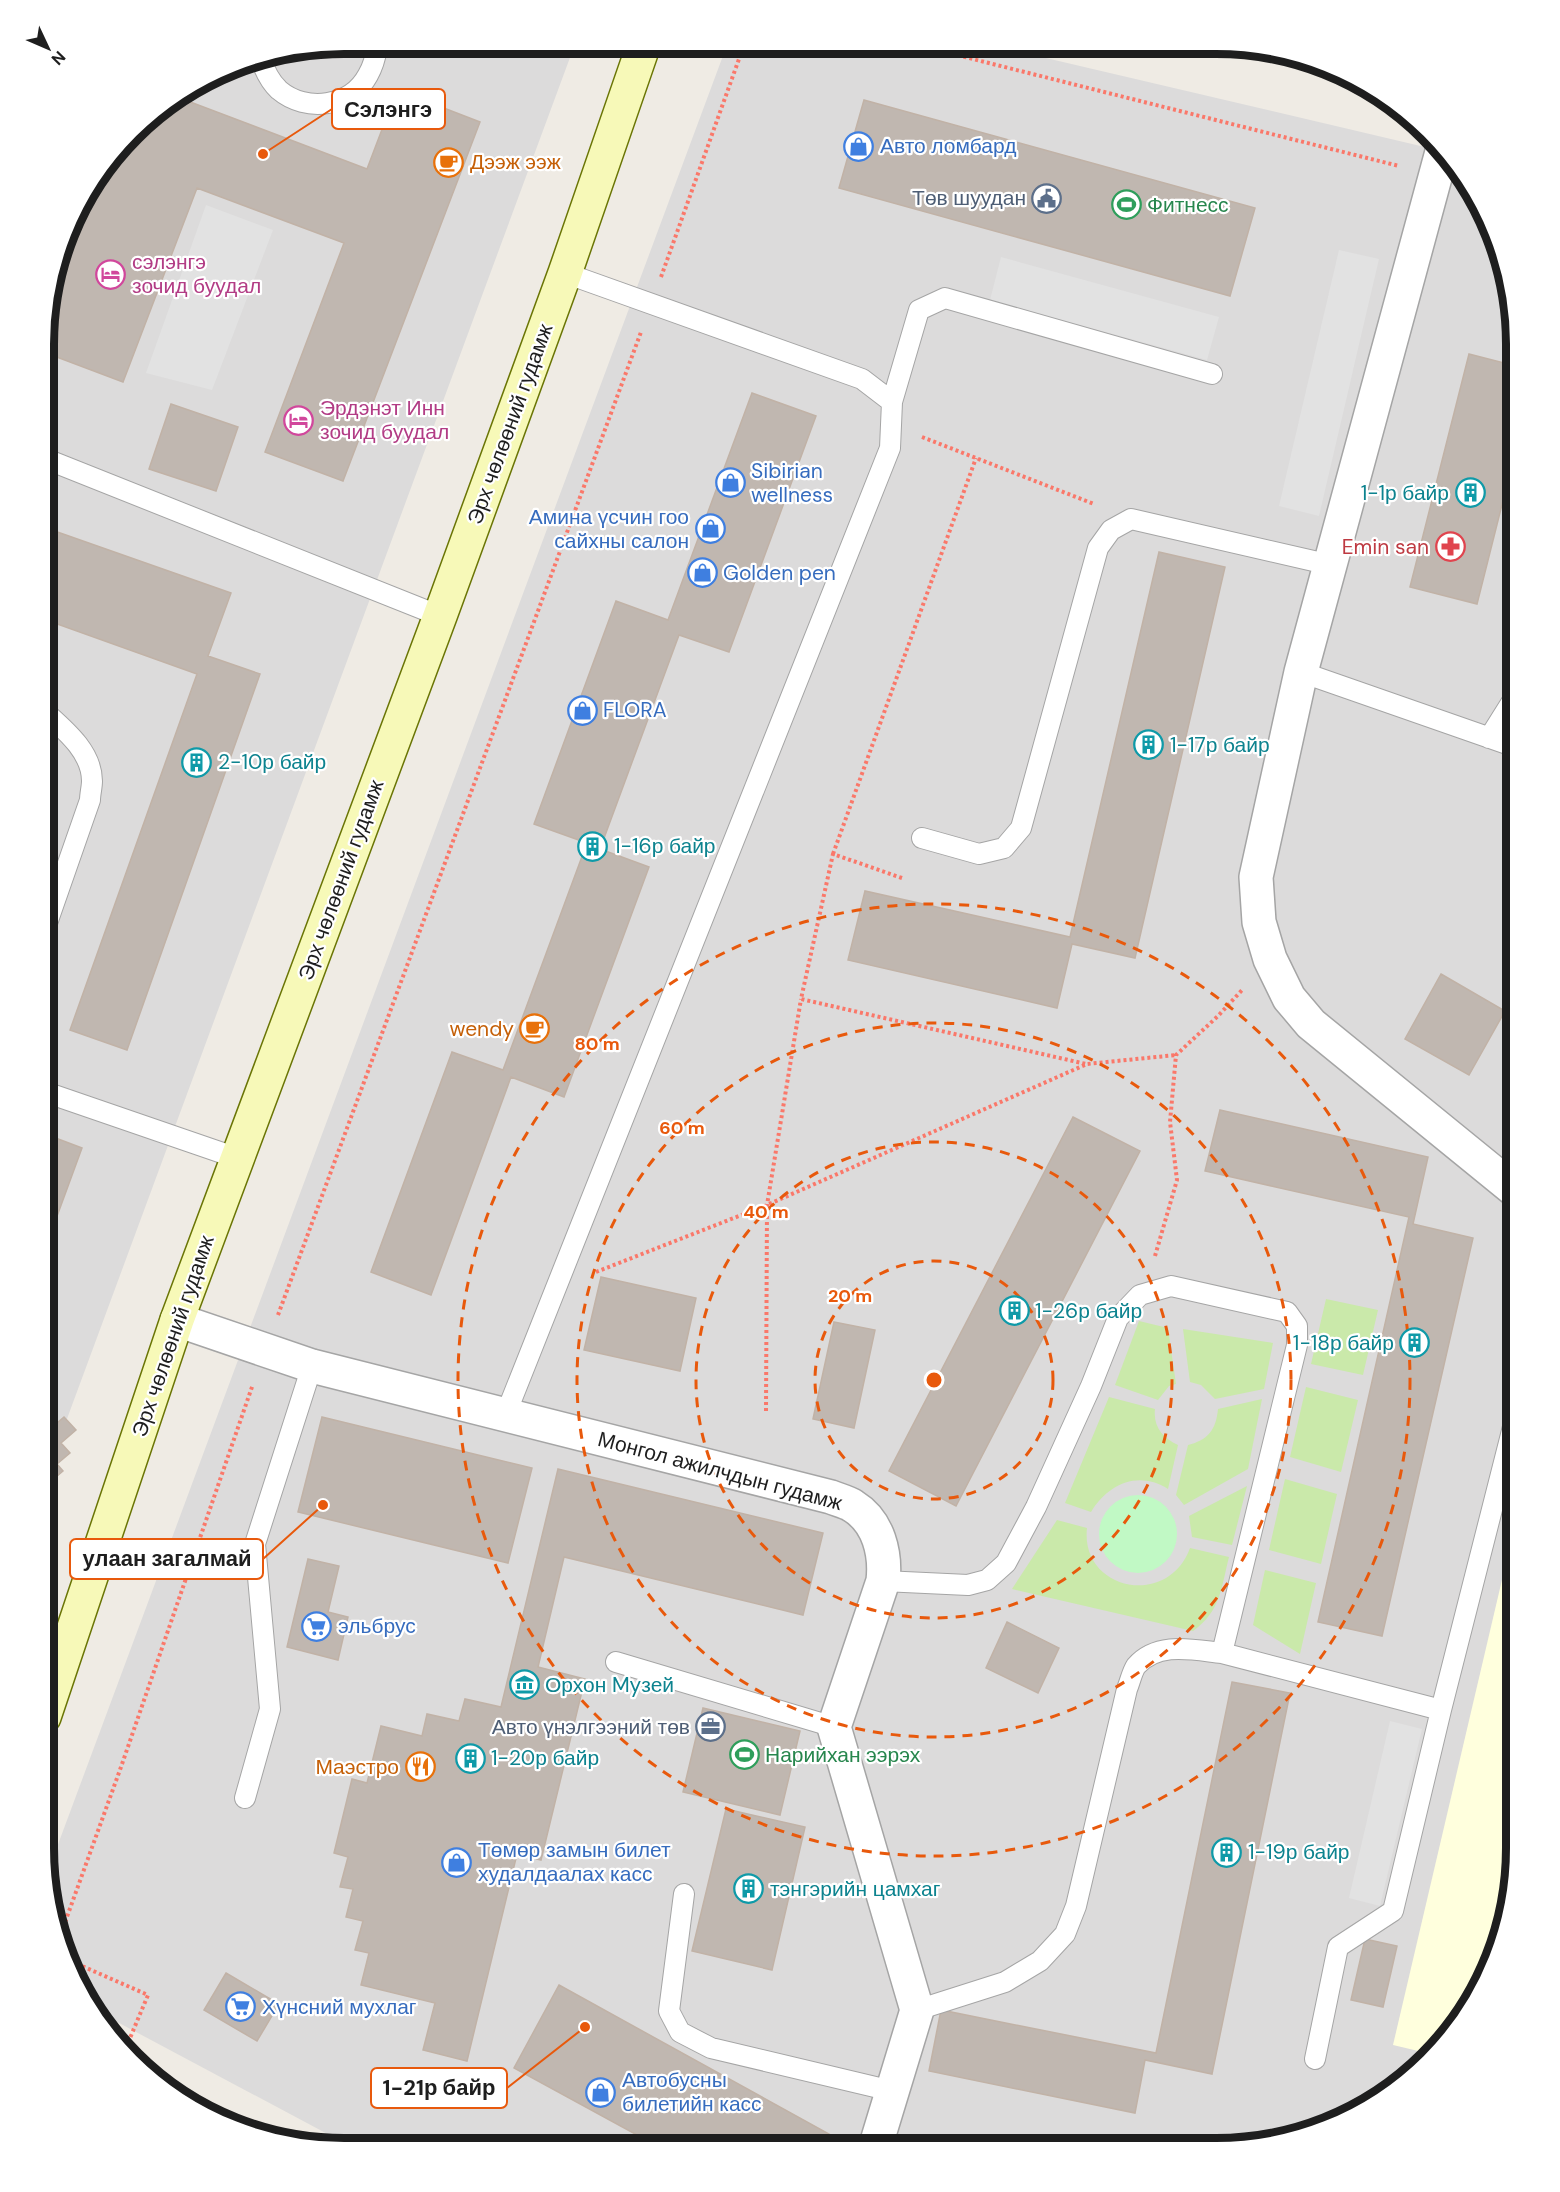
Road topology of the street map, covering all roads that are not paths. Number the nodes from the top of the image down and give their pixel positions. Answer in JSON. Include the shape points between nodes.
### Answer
{"nodes":[{"id":1,"x":376,"y":54,"type":"edge"},
{"id":2,"x":641,"y":54,"type":"edge"},
{"id":3,"x":263,"y":66,"type":"edge"},
{"id":4,"x":1440,"y":162,"type":"edge"},
{"id":5,"x":565,"y":273,"type":"junction"},
{"id":6,"x":1212,"y":374,"type":"dead end"},
{"id":7,"x":892,"y":402,"type":"junction"},
{"id":8,"x":54,"y":462,"type":"edge"},
{"id":9,"x":1331,"y":565,"type":"junction"},
{"id":10,"x":440,"y":616,"type":"junction"},
{"id":11,"x":1301,"y":672,"type":"junction"},
{"id":12,"x":1506,"y":711,"type":"edge"},
{"id":13,"x":54,"y":721,"type":"edge"},
{"id":14,"x":1489,"y":738,"type":"junction"},
{"id":15,"x":1506,"y":744,"type":"edge"},
{"id":16,"x":922,"y":838,"type":"dead end"},
{"id":17,"x":54,"y":903,"type":"edge"},
{"id":18,"x":54,"y":1095,"type":"edge"},
{"id":19,"x":237,"y":1158,"type":"junction"},
{"id":20,"x":1506,"y":1183,"type":"edge"},
{"id":21,"x":177,"y":1320,"type":"junction"},
{"id":22,"x":312,"y":1366,"type":"junction"},
{"id":23,"x":505,"y":1416,"type":"junction"},
{"id":24,"x":1506,"y":1454,"type":"edge"},
{"id":25,"x":883,"y":1581,"type":"junction"},
{"id":26,"x":1222,"y":1653,"type":"junction"},
{"id":27,"x":616,"y":1662,"type":"dead end"},
{"id":28,"x":54,"y":1687,"type":"edge"},
{"id":29,"x":1441,"y":1710,"type":"junction"},
{"id":30,"x":834,"y":1727,"type":"junction"},
{"id":31,"x":245,"y":1798,"type":"dead end"},
{"id":32,"x":684,"y":1894,"type":"dead end"},
{"id":33,"x":917,"y":2010,"type":"junction"},
{"id":34,"x":1315,"y":2059,"type":"dead end"},
{"id":35,"x":892,"y":2091,"type":"junction"},
{"id":36,"x":878,"y":2138,"type":"edge"}],
"edges":[{"from":1,"to":3,"type":"lane","via":[[368,76],[354,92],[336,102],[316,105],[296,100],[278,89]]},
{"from":2,"to":5,"type":"main road","name":"Эрх чөлөөний гудамж"},
{"from":4,"to":9,"type":"street"},
{"from":5,"to":7,"type":"lane","via":[[862,379]]},
{"from":5,"to":10,"type":"main road","name":"Эрх чөлөөний гудамж"},
{"from":6,"to":7,"type":"lane","via":[[945,298],[919,310]]},
{"from":7,"to":23,"type":"lane","via":[[890,448]]},
{"from":8,"to":10,"type":"lane"},
{"from":9,"to":11,"type":"street"},
{"from":9,"to":16,"type":"lane","via":[[1131,519],[1111,530],[1098,548],[1021,828],[1004,848],[979,854]]},
{"from":10,"to":19,"type":"main road","name":"Эрх чөлөөний гудамж"},
{"from":11,"to":14,"type":"lane"},
{"from":11,"to":20,"type":"street","via":[[1256,877],[1259,922],[1270,959],[1289,998],[1311,1024]]},
{"from":12,"to":14,"type":"lane"},
{"from":13,"to":17,"type":"lane","via":[[87,759],[92,780],[90,800]]},
{"from":14,"to":15,"type":"lane"},
{"from":18,"to":19,"type":"lane"},
{"from":19,"to":21,"type":"main road","name":"Эрх чөлөөний гудамж"},
{"from":21,"to":22,"type":"street","name":"Монгол ажилчдын гудамж"},
{"from":21,"to":28,"type":"main road","name":"Эрх чөлөөний гудамж"},
{"from":22,"to":23,"type":"street","name":"Монгол ажилчдын гудамж"},
{"from":22,"to":31,"type":"lane","via":[[255,1544],[270,1709]]},
{"from":23,"to":25,"type":"street","name":"Монгол ажилчдын гудамж","via":[[854,1506],[871,1523],[881,1544]]},
{"from":24,"to":29,"type":"lane"},
{"from":25,"to":26,"type":"lane","via":[[968,1585],[987,1580],[1006,1563],[1036,1507],[1118,1318],[1140,1295],[1171,1286],[1287,1312],[1297,1326],[1297,1345]]},
{"from":25,"to":30,"type":"street","name":"Монгол ажилчдын гудамж"},
{"from":26,"to":29,"type":"lane"},
{"from":26,"to":33,"type":"lane","via":[[1176,1648],[1152,1654],[1135,1668],[1076,1906],[1065,1934],[1040,1961],[1005,1983]]},
{"from":27,"to":30,"type":"lane"},
{"from":29,"to":34,"type":"lane","via":[[1393,1911],[1338,1947]]},
{"from":30,"to":33,"type":"street"},
{"from":32,"to":35,"type":"lane","via":[[669,2011],[680,2032],[711,2048]]},
{"from":33,"to":35,"type":"street"},
{"from":35,"to":36,"type":"street"}]}
